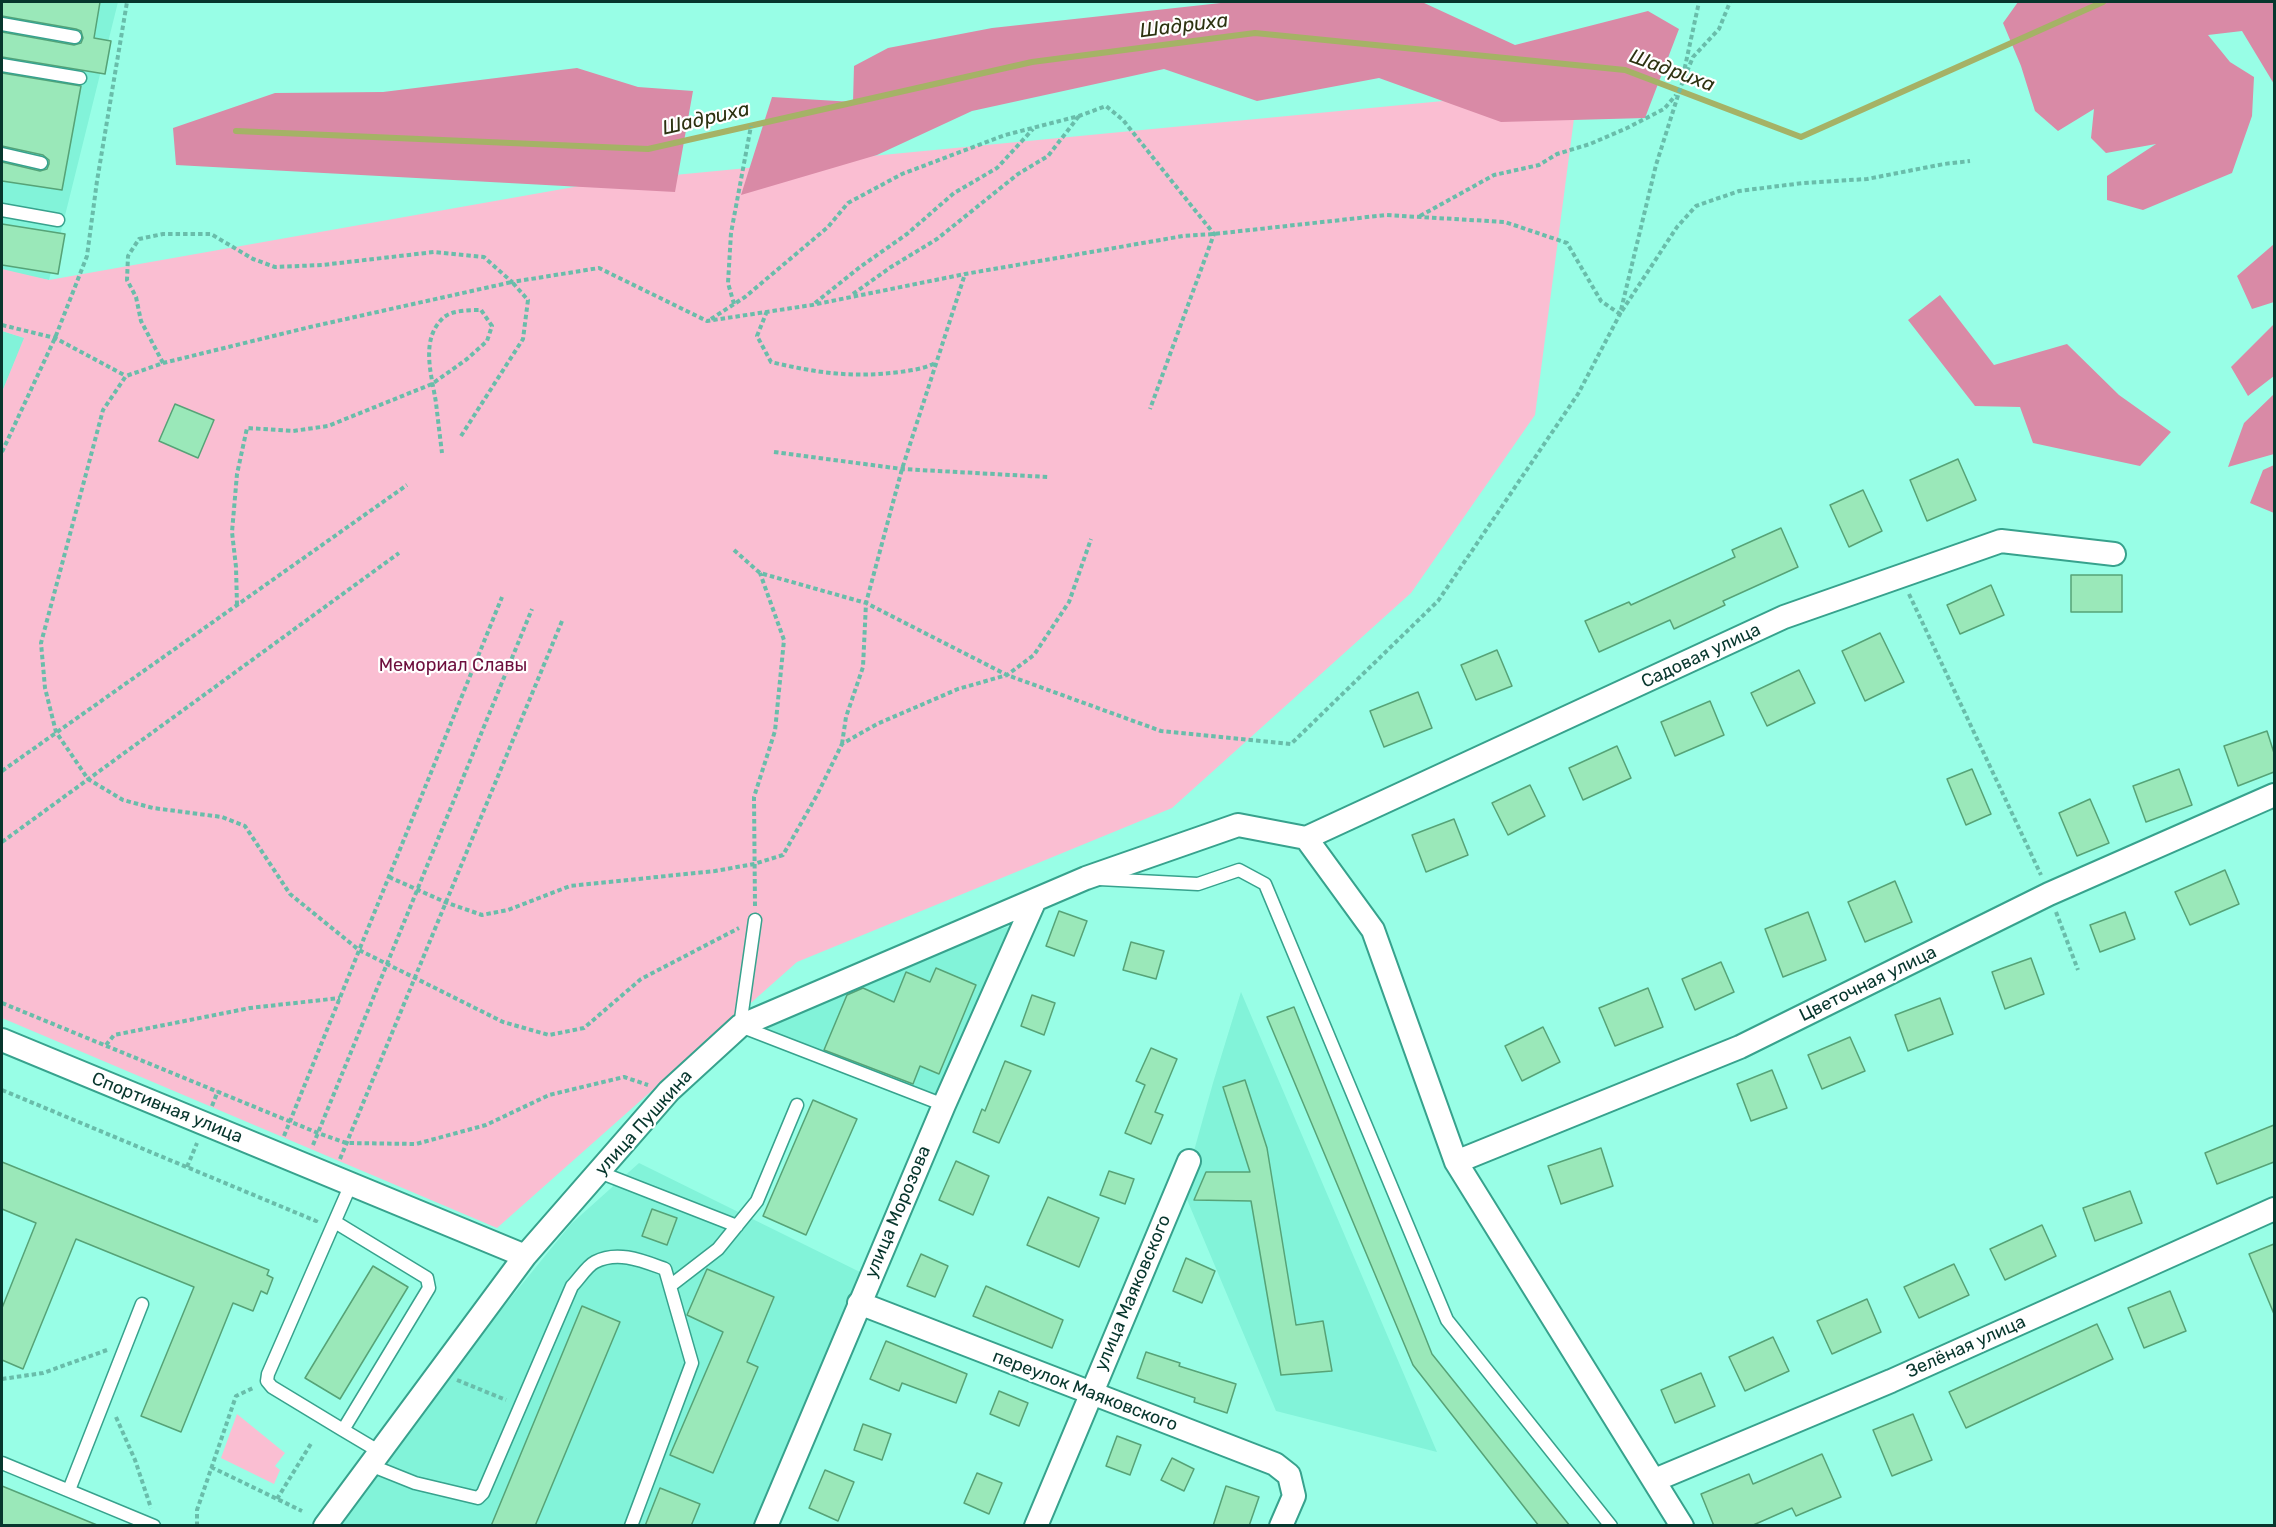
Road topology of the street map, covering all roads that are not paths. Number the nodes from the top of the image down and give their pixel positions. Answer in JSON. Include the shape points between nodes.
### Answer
{"nodes":[{"id":1,"x":2,"y":24,"type":"edge"},
{"id":2,"x":75,"y":37,"type":"dead end"},
{"id":3,"x":2,"y":64,"type":"edge"},
{"id":4,"x":81,"y":78,"type":"dead end"},
{"id":5,"x":2,"y":154,"type":"edge"},
{"id":6,"x":41,"y":163,"type":"dead end"},
{"id":7,"x":2,"y":210,"type":"edge"},
{"id":8,"x":58,"y":220,"type":"dead end"},
{"id":9,"x":2114,"y":554,"type":"dead end"},
{"id":10,"x":2274,"y":795,"type":"edge"},
{"id":11,"x":1306,"y":838,"type":"junction"},
{"id":12,"x":1086,"y":878,"type":"junction"},
{"id":13,"x":1035,"y":900,"type":"junction"},
{"id":14,"x":755,"y":920,"type":"road end"},
{"id":15,"x":740,"y":1026,"type":"junction"},
{"id":16,"x":2,"y":1040,"type":"edge"},
{"id":17,"x":797,"y":1105,"type":"dead end"},
{"id":18,"x":944,"y":1106,"type":"junction"},
{"id":19,"x":1189,"y":1161,"type":"dead end"},
{"id":20,"x":1456,"y":1162,"type":"junction"},
{"id":21,"x":599,"y":1172,"type":"junction"},
{"id":22,"x":342,"y":1180,"type":"junction"},
{"id":23,"x":2274,"y":1209,"type":"edge"},
{"id":24,"x":335,"y":1222,"type":"junction"},
{"id":25,"x":737,"y":1226,"type":"junction"},
{"id":26,"x":525,"y":1256,"type":"junction"},
{"id":27,"x":670,"y":1286,"type":"junction"},
{"id":28,"x":859,"y":1302,"type":"junction"},
{"id":29,"x":142,"y":1304,"type":"dead end"},
{"id":30,"x":1091,"y":1394,"type":"junction"},
{"id":31,"x":343,"y":1430,"type":"junction"},
{"id":32,"x":375,"y":1459,"type":"junction"},
{"id":33,"x":2,"y":1462,"type":"edge"},
{"id":34,"x":1654,"y":1480,"type":"junction"},
{"id":35,"x":69,"y":1490,"type":"junction"},
{"id":36,"x":153,"y":1520,"type":"edge"},
{"id":37,"x":325,"y":1526,"type":"edge"},
{"id":38,"x":631,"y":1526,"type":"edge"},
{"id":39,"x":766,"y":1526,"type":"edge"},
{"id":40,"x":1036,"y":1526,"type":"edge"},
{"id":41,"x":1281,"y":1526,"type":"edge"},
{"id":42,"x":1611,"y":1526,"type":"edge"},
{"id":43,"x":1682,"y":1526,"type":"edge"}],
"edges":[{"from":1,"to":2,"type":"lane"},
{"from":3,"to":4,"type":"lane"},
{"from":5,"to":6,"type":"lane"},
{"from":7,"to":8,"type":"lane"},
{"from":9,"to":11,"type":"street","name":"Садовая улица","via":[[2001,541],[1784,617]]},
{"from":10,"to":20,"type":"street","name":"Цветочная улица","via":[[2049,894],[1740,1047]]},
{"from":11,"to":12,"type":"street","name":"улица Пушкина","via":[[1238,825]]},
{"from":11,"to":20,"type":"street","via":[[1372,930]]},
{"from":12,"to":13,"type":"street","name":"улица Пушкина"},
{"from":12,"to":42,"type":"lane","via":[[1198,884],[1239,870],[1265,884],[1447,1320]]},
{"from":13,"to":15,"type":"street","name":"улица Пушкина"},
{"from":13,"to":18,"type":"street","name":"улица Морозова"},
{"from":14,"to":15,"type":"lane"},
{"from":15,"to":18,"type":"lane"},
{"from":15,"to":21,"type":"street","name":"улица Пушкина","via":[[669,1091]]},
{"from":16,"to":22,"type":"street","name":"Спортивная улица"},
{"from":17,"to":25,"type":"lane","via":[[757,1201]]},
{"from":18,"to":28,"type":"street","name":"улица Морозова"},
{"from":19,"to":30,"type":"street","name":"улица Маяковского"},
{"from":20,"to":34,"type":"street"},
{"from":21,"to":25,"type":"lane"},
{"from":21,"to":26,"type":"street","name":"улица Пушкина"},
{"from":22,"to":24,"type":"lane"},
{"from":22,"to":26,"type":"street","name":"Спортивная улица"},
{"from":23,"to":34,"type":"street","name":"Зелёная улица","via":[[1891,1381]]},
{"from":24,"to":31,"type":"lane","via":[[267,1381]]},
{"from":24,"to":31,"type":"lane","via":[[429,1282],[429,1288]]},
{"from":25,"to":27,"type":"lane","via":[[718,1250]]},
{"from":26,"to":32,"type":"street","name":"улица Пушкина"},
{"from":27,"to":32,"type":"lane","via":[[665,1269],[634,1258],[609,1258],[594,1263],[572,1286],[478,1498],[416,1483]]},
{"from":27,"to":38,"type":"lane","via":[[692,1363]]},
{"from":28,"to":30,"type":"street","name":"переулок Маяковского"},
{"from":28,"to":39,"type":"street","name":"улица Морозова"},
{"from":29,"to":35,"type":"lane"},
{"from":30,"to":40,"type":"street","name":"улица Маяковского"},
{"from":30,"to":41,"type":"street","name":"переулок Маяковского","via":[[1275,1464],[1289,1475],[1294,1496]]},
{"from":31,"to":32,"type":"lane"},
{"from":32,"to":37,"type":"street","name":"улица Пушкина"},
{"from":33,"to":35,"type":"lane"},
{"from":34,"to":43,"type":"street"},
{"from":35,"to":36,"type":"lane"}]}
